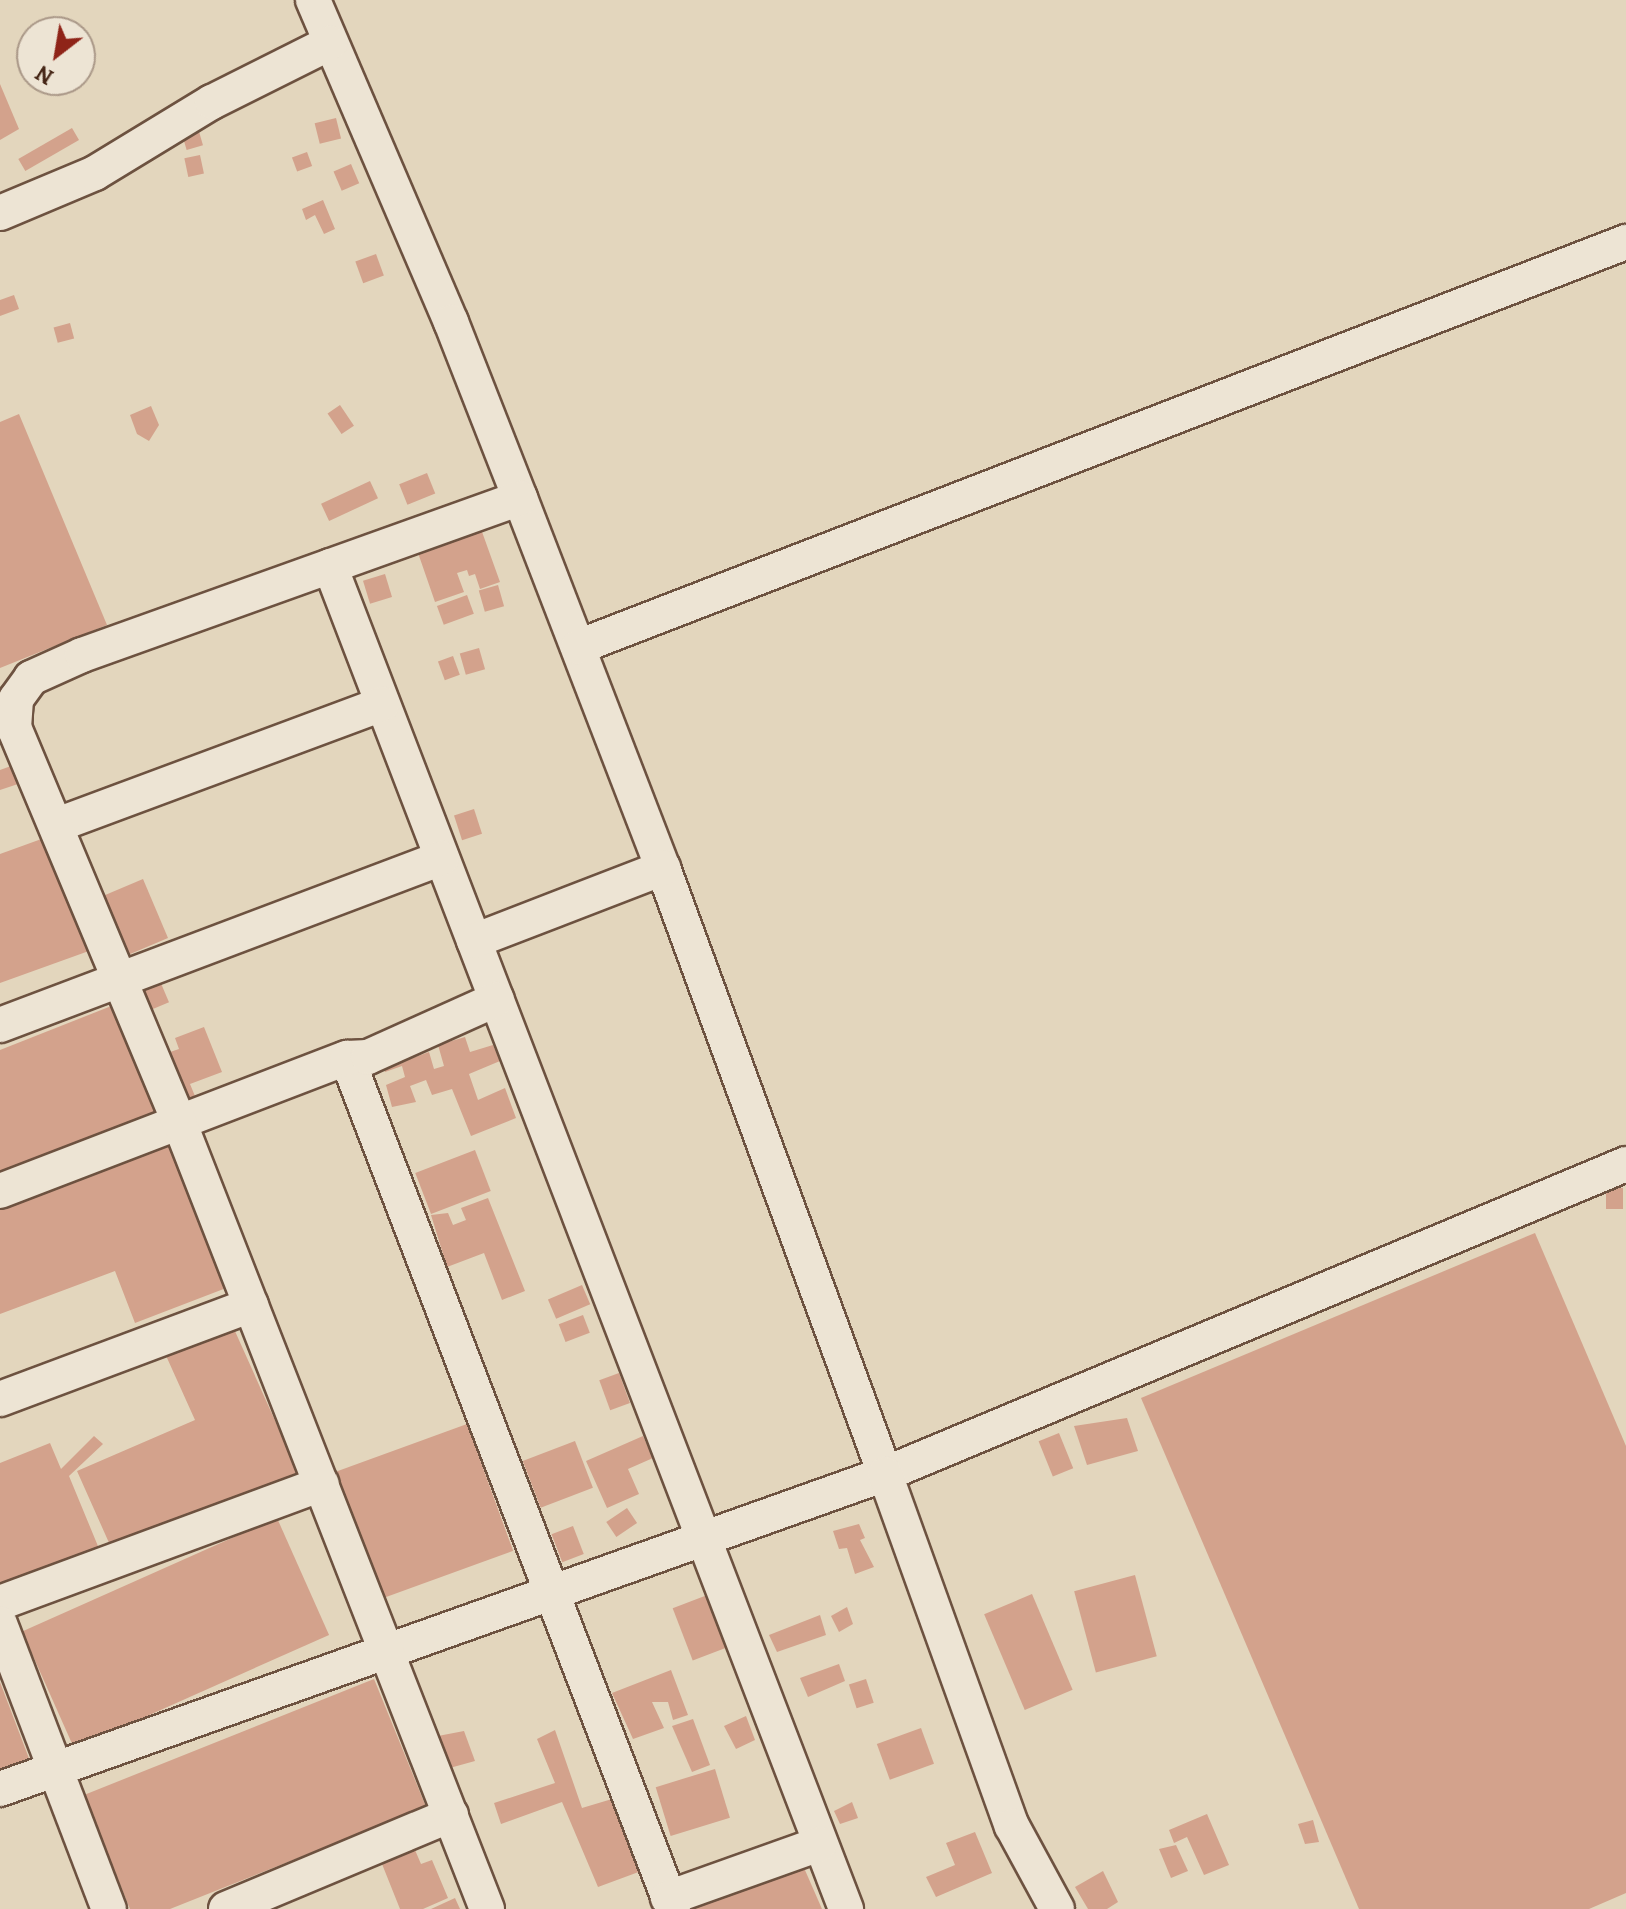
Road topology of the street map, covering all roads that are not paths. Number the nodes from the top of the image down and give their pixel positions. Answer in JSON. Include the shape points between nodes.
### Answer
{"nodes":[{"id":1,"x":313,"y":0,"type":"edge"},
{"id":2,"x":330,"y":43,"type":"junction"},
{"id":3,"x":0,"y":213,"type":"edge"},
{"id":4,"x":1626,"y":242,"type":"edge"},
{"id":5,"x":520,"y":498,"type":"junction"},
{"id":6,"x":330,"y":566,"type":"junction"},
{"id":7,"x":578,"y":647,"type":"junction"},
{"id":8,"x":382,"y":704,"type":"junction"},
{"id":9,"x":57,"y":825,"type":"junction"},
{"id":10,"x":442,"y":858,"type":"junction"},
{"id":11,"x":663,"y":868,"type":"junction"},
{"id":12,"x":474,"y":941,"type":"junction"},
{"id":13,"x":121,"y":979,"type":"junction"},
{"id":14,"x":497,"y":999,"type":"junction"},
{"id":15,"x":0,"y":1025,"type":"edge"},
{"id":16,"x":347,"y":1058,"type":"junction"},
{"id":17,"x":180,"y":1124,"type":"junction"},
{"id":18,"x":1626,"y":1164,"type":"edge"},
{"id":19,"x":0,"y":1191,"type":"edge"},
{"id":20,"x":251,"y":1305,"type":"junction"},
{"id":21,"x":0,"y":1399,"type":"edge"},
{"id":22,"x":885,"y":1474,"type":"junction"},
{"id":23,"x":322,"y":1484,"type":"junction"},
{"id":24,"x":702,"y":1539,"type":"junction"},
{"id":25,"x":552,"y":1592,"type":"junction"},
{"id":26,"x":0,"y":1603,"type":"edge"},
{"id":27,"x":0,"y":1624,"type":"edge"},
{"id":28,"x":387,"y":1650,"type":"junction"},
{"id":29,"x":55,"y":1768,"type":"junction"},
{"id":30,"x":0,"y":1789,"type":"edge"},
{"id":31,"x":451,"y":1815,"type":"junction"},
{"id":32,"x":820,"y":1844,"type":"junction"},
{"id":33,"x":670,"y":1903,"type":"edge"},
{"id":34,"x":109,"y":1909,"type":"edge"},
{"id":35,"x":226,"y":1909,"type":"edge"},
{"id":36,"x":487,"y":1909,"type":"edge"},
{"id":37,"x":846,"y":1909,"type":"edge"},
{"id":38,"x":1057,"y":1909,"type":"edge"}],
"edges":[{"from":1,"to":2,"type":"street"},
{"from":2,"to":3,"type":"street","via":[[212,102],[95,173]]},
{"from":2,"to":5,"type":"street","via":[[451,322]]},
{"from":4,"to":7,"type":"street"},
{"from":5,"to":6,"type":"street"},
{"from":5,"to":7,"type":"street"},
{"from":6,"to":8,"type":"street"},
{"from":6,"to":9,"type":"street","via":[[31,678],[16,699],[14,728]]},
{"from":7,"to":11,"type":"street"},
{"from":8,"to":9,"type":"street"},
{"from":8,"to":10,"type":"street"},
{"from":9,"to":13,"type":"street"},
{"from":10,"to":12,"type":"street"},
{"from":10,"to":13,"type":"street"},
{"from":11,"to":12,"type":"street"},
{"from":11,"to":22,"type":"street"},
{"from":12,"to":14,"type":"street"},
{"from":13,"to":15,"type":"street"},
{"from":13,"to":17,"type":"street"},
{"from":14,"to":16,"type":"street","via":[[368,1057]]},
{"from":14,"to":24,"type":"street"},
{"from":16,"to":17,"type":"street"},
{"from":16,"to":25,"type":"street"},
{"from":17,"to":19,"type":"street"},
{"from":17,"to":20,"type":"street"},
{"from":18,"to":22,"type":"street"},
{"from":20,"to":21,"type":"street"},
{"from":20,"to":23,"type":"street"},
{"from":22,"to":24,"type":"street"},
{"from":22,"to":38,"type":"street","via":[[1012,1826]]},
{"from":23,"to":26,"type":"street"},
{"from":23,"to":28,"type":"street"},
{"from":24,"to":25,"type":"street"},
{"from":24,"to":32,"type":"street"},
{"from":25,"to":28,"type":"street"},
{"from":25,"to":33,"type":"street"},
{"from":27,"to":29,"type":"street"},
{"from":28,"to":29,"type":"street"},
{"from":28,"to":31,"type":"street"},
{"from":29,"to":30,"type":"street"},
{"from":29,"to":34,"type":"street"},
{"from":31,"to":35,"type":"street"},
{"from":31,"to":36,"type":"street"},
{"from":32,"to":33,"type":"street"},
{"from":32,"to":37,"type":"street"}]}
